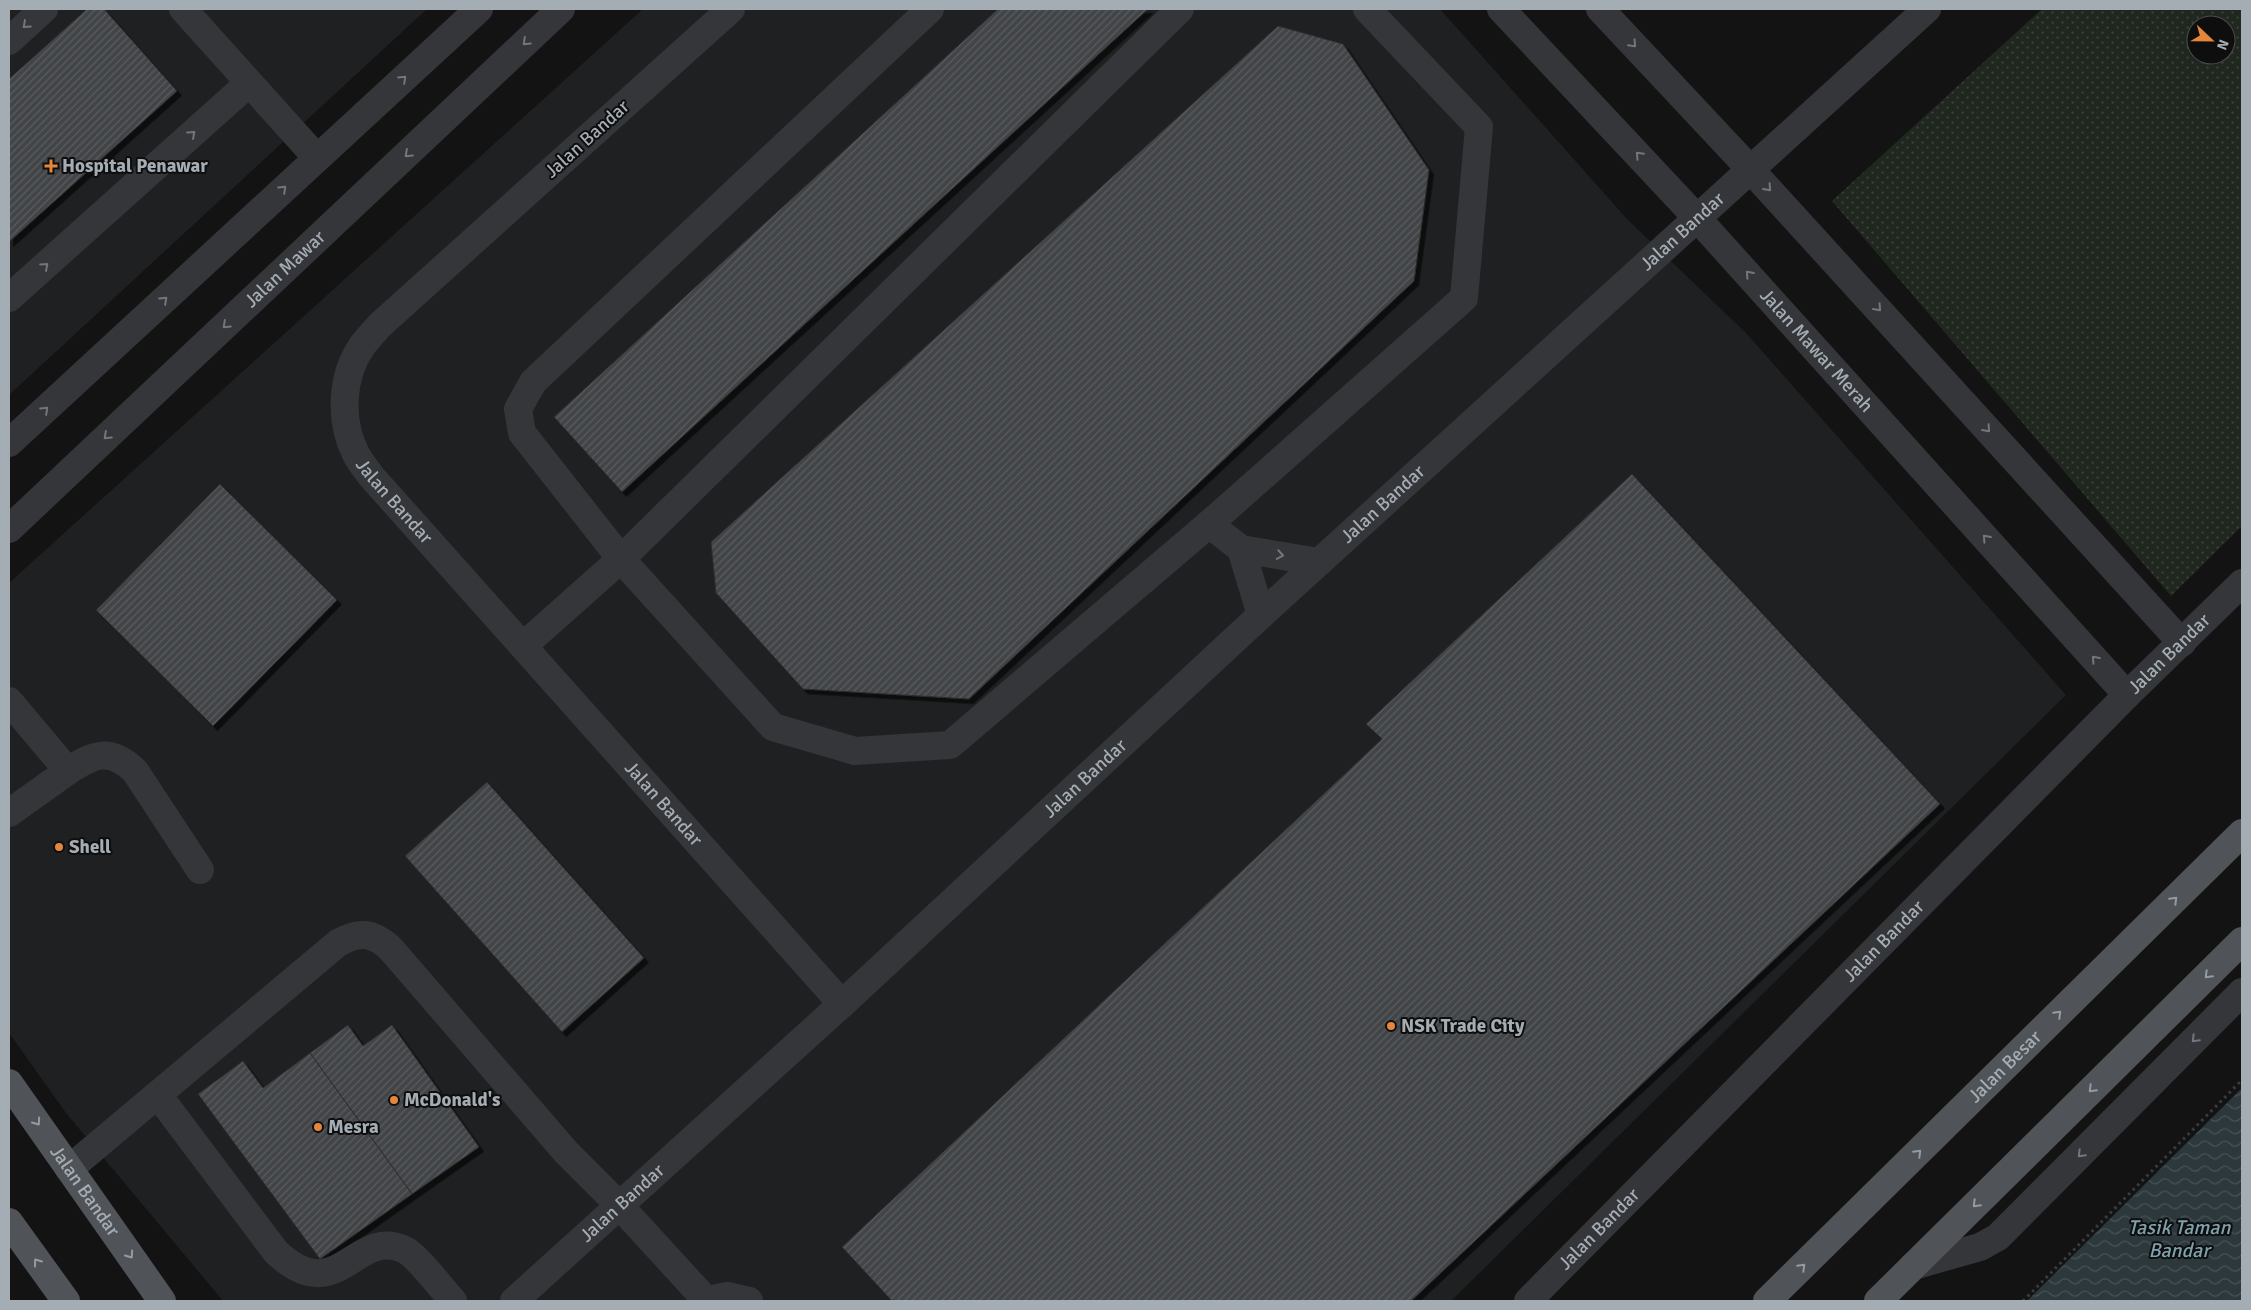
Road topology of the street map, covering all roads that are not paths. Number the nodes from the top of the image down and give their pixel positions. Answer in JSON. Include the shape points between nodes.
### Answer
{"nodes":[{"id":1,"x":44,"y":9,"type":"edge"},
{"id":2,"x":183,"y":9,"type":"edge"},
{"id":3,"x":479,"y":9,"type":"edge"},
{"id":4,"x":561,"y":9,"type":"edge"},
{"id":5,"x":731,"y":9,"type":"edge"},
{"id":6,"x":930,"y":9,"type":"edge"},
{"id":7,"x":1180,"y":9,"type":"edge"},
{"id":8,"x":1367,"y":9,"type":"edge"},
{"id":9,"x":1501,"y":9,"type":"edge"},
{"id":10,"x":1600,"y":9,"type":"edge"},
{"id":11,"x":1927,"y":9,"type":"edge"},
{"id":12,"x":9,"y":41,"type":"edge"},
{"id":13,"x":249,"y":83,"type":"junction"},
{"id":14,"x":317,"y":158,"type":"junction"},
{"id":15,"x":1750,"y":169,"type":"junction"},
{"id":16,"x":1698,"y":218,"type":"junction"},
{"id":17,"x":9,"y":298,"type":"edge"},
{"id":18,"x":9,"y":443,"type":"edge"},
{"id":19,"x":1208,"y":524,"type":"junction"},
{"id":20,"x":9,"y":529,"type":"edge"},
{"id":21,"x":1241,"y":549,"type":"junction"},
{"id":22,"x":621,"y":559,"type":"junction"},
{"id":23,"x":1319,"y":562,"type":"junction"},
{"id":24,"x":2242,"y":583,"type":"edge"},
{"id":25,"x":1261,"y":615,"type":"junction"},
{"id":26,"x":2182,"y":642,"type":"junction"},
{"id":27,"x":523,"y":646,"type":"junction"},
{"id":28,"x":2127,"y":695,"type":"junction"},
{"id":29,"x":9,"y":701,"type":"edge"},
{"id":30,"x":68,"y":771,"type":"junction"},
{"id":31,"x":9,"y":813,"type":"edge"},
{"id":32,"x":2242,"y":833,"type":"edge"},
{"id":33,"x":200,"y":870,"type":"dead end"},
{"id":34,"x":2242,"y":941,"type":"edge"},
{"id":35,"x":2242,"y":992,"type":"edge"},
{"id":36,"x":842,"y":1004,"type":"junction"},
{"id":37,"x":9,"y":1082,"type":"edge"},
{"id":38,"x":158,"y":1095,"type":"junction"},
{"id":39,"x":69,"y":1169,"type":"junction"},
{"id":40,"x":619,"y":1205,"type":"junction"},
{"id":41,"x":9,"y":1222,"type":"edge"},
{"id":42,"x":1913,"y":1266,"type":"junction"},
{"id":43,"x":66,"y":1301,"type":"edge"},
{"id":44,"x":162,"y":1301,"type":"edge"},
{"id":45,"x":453,"y":1301,"type":"edge"},
{"id":46,"x":514,"y":1301,"type":"edge"},
{"id":47,"x":705,"y":1301,"type":"edge"},
{"id":48,"x":748,"y":1301,"type":"edge"},
{"id":49,"x":1528,"y":1301,"type":"edge"},
{"id":50,"x":1767,"y":1301,"type":"edge"},
{"id":51,"x":1878,"y":1301,"type":"edge"}],
"edges":[{"from":1,"to":12,"type":"street","one_way":true},
{"from":2,"to":13,"type":"street"},
{"from":14,"to":3,"type":"street","one_way":true},
{"from":4,"to":20,"type":"street","name":"Jalan Mawar","one_way":true},
{"from":5,"to":27,"type":"street","name":"Jalan Bandar","via":[[380,326],[361,347],[350,372],[344,399],[346,427],[355,453],[371,476]]},
{"from":6,"to":22,"type":"street","via":[[533,382],[518,409],[522,434]]},
{"from":7,"to":22,"type":"street"},
{"from":8,"to":19,"type":"street","via":[[1479,127],[1464,298]]},
{"from":16,"to":9,"type":"street","name":"Jalan Mawar Merah","one_way":true},
{"from":10,"to":15,"type":"street","one_way":true},
{"from":11,"to":15,"type":"street","name":"Jalan Bandar"},
{"from":13,"to":14,"type":"street"},
{"from":17,"to":13,"type":"street","one_way":true},
{"from":18,"to":14,"type":"street","one_way":true},
{"from":15,"to":16,"type":"street","name":"Jalan Bandar"},
{"from":15,"to":26,"type":"street","one_way":true},
{"from":16,"to":23,"type":"street","name":"Jalan Bandar"},
{"from":28,"to":16,"type":"street","name":"Jalan Mawar Merah","one_way":true},
{"from":19,"to":21,"type":"street"},
{"from":19,"to":22,"type":"street","via":[[950,745],[855,751],[773,727]]},
{"from":21,"to":23,"type":"street","one_way":true},
{"from":21,"to":25,"type":"street"},
{"from":22,"to":27,"type":"street"},
{"from":23,"to":25,"type":"street","name":"Jalan Bandar"},
{"from":24,"to":26,"type":"street","name":"Jalan Bandar"},
{"from":25,"to":36,"type":"street","name":"Jalan Bandar"},
{"from":26,"to":28,"type":"street","name":"Jalan Bandar"},
{"from":27,"to":36,"type":"street","name":"Jalan Bandar"},
{"from":28,"to":49,"type":"street","name":"Jalan Bandar"},
{"from":29,"to":30,"type":"street"},
{"from":30,"to":31,"type":"street"},
{"from":30,"to":33,"type":"street","via":[[97,756],[112,756],[125,761],[135,771]]},
{"from":50,"to":32,"type":"main road","name":"Jalan Besar","one_way":true},
{"from":34,"to":42,"type":"main road","one_way":true},
{"from":35,"to":42,"type":"street","one_way":true,"via":[[1998,1237],[1980,1247]]},
{"from":36,"to":40,"type":"street","name":"Jalan Bandar"},
{"from":37,"to":39,"type":"main road","name":"Jalan Bandar","one_way":true},
{"from":38,"to":39,"type":"street"},
{"from":38,"to":40,"type":"street","via":[[338,943],[351,936],[365,934],[379,938],[390,948],[566,1152]]},
{"from":38,"to":45,"type":"street","via":[[285,1260],[306,1271],[325,1274],[334,1272],[377,1246],[390,1245],[409,1252]]},
{"from":39,"to":44,"type":"main road","name":"Jalan Bandar","one_way":true},
{"from":40,"to":46,"type":"street","name":"Jalan Bandar"},
{"from":40,"to":47,"type":"street"},
{"from":43,"to":41,"type":"main road","one_way":true},
{"from":42,"to":51,"type":"main road"},
{"from":47,"to":48,"type":"street","via":[[728,1296]]}]}
